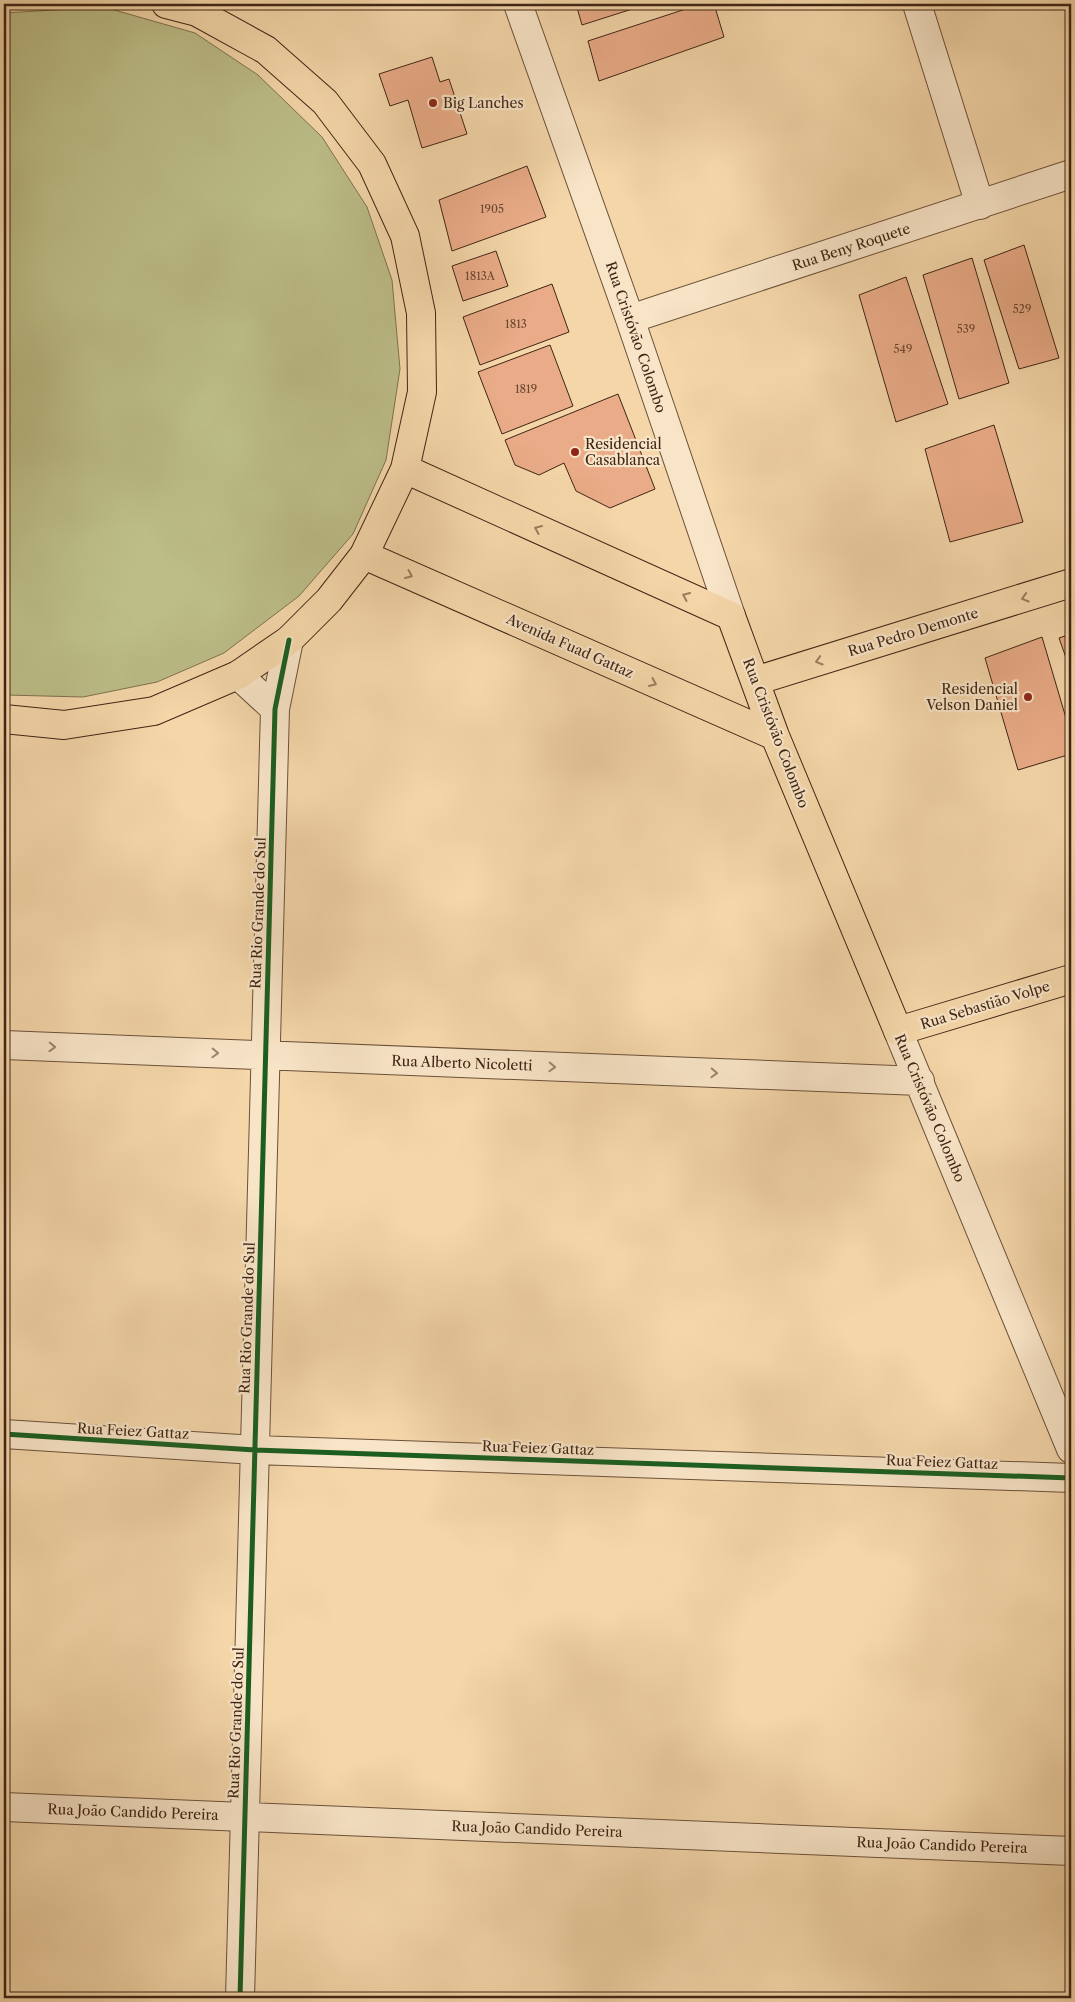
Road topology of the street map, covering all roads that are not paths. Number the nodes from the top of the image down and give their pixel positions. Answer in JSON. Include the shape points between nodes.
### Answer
{"nodes":[{"id":1,"x":166,"y":4,"type":"edge"},
{"id":2,"x":518,"y":4,"type":"edge"},
{"id":3,"x":917,"y":4,"type":"edge"},
{"id":4,"x":196,"y":8,"type":"edge"},
{"id":5,"x":1071,"y":174,"type":"edge"},
{"id":6,"x":980,"y":204,"type":"junction"},
{"id":7,"x":630,"y":319,"type":"junction"},
{"id":8,"x":405,"y":469,"type":"junction"},
{"id":9,"x":364,"y":555,"type":"junction"},
{"id":10,"x":1071,"y":583,"type":"edge"},
{"id":11,"x":731,"y":616,"type":"junction"},
{"id":12,"x":289,"y":640,"type":"junction"},
{"id":13,"x":238,"y":675,"type":"junction"},
{"id":14,"x":755,"y":681,"type":"junction"},
{"id":15,"x":275,"y":709,"type":"junction"},
{"id":16,"x":4,"y":719,"type":"edge"},
{"id":17,"x":776,"y":736,"type":"junction"},
{"id":18,"x":1071,"y":980,"type":"edge"},
{"id":19,"x":898,"y":1031,"type":"junction"},
{"id":20,"x":4,"y":1045,"type":"edge"},
{"id":21,"x":265,"y":1056,"type":"junction"},
{"id":22,"x":920,"y":1081,"type":"junction"},
{"id":23,"x":4,"y":1434,"type":"edge"},
{"id":24,"x":1071,"y":1449,"type":"edge"},
{"id":25,"x":255,"y":1450,"type":"junction"},
{"id":26,"x":1071,"y":1478,"type":"edge"},
{"id":27,"x":4,"y":1806,"type":"edge"},
{"id":28,"x":245,"y":1816,"type":"junction"},
{"id":29,"x":1071,"y":1851,"type":"edge"},
{"id":30,"x":240,"y":1998,"type":"edge"}],
"edges":[{"from":1,"to":4,"type":"main road"},
{"from":2,"to":7,"type":"street","name":"Rua Cristóvão Colombo"},
{"from":3,"to":6,"type":"street"},
{"from":4,"to":8,"type":"main road","via":[[266,50],[325,102],[372,164],[405,236],[421,313],[422,392]]},
{"from":5,"to":6,"type":"street","name":"Rua Beny Roquete"},
{"from":6,"to":7,"type":"street","name":"Rua Beny Roquete"},
{"from":7,"to":11,"type":"street","name":"Rua Cristóvão Colombo"},
{"from":8,"to":9,"type":"main road"},
{"from":11,"to":8,"type":"main road","one_way":true},
{"from":9,"to":12,"type":"main road","via":[[330,600]]},
{"from":9,"to":17,"type":"main road","name":"Avenida Fuad Gattaz","one_way":true},
{"from":10,"to":14,"type":"main road","name":"Rua Pedro Demonte","one_way":true},
{"from":11,"to":14,"type":"main road","name":"Rua Cristóvão Colombo"},
{"from":12,"to":13,"type":"main road"},
{"from":12,"to":15,"type":"street","name":"Rua Rio Grande do Sul"},
{"from":13,"to":15,"type":"street"},
{"from":13,"to":16,"type":"main road","via":[[154,710],[64,725]]},
{"from":14,"to":17,"type":"main road","name":"Rua Cristóvão Colombo"},
{"from":15,"to":21,"type":"street","name":"Rua Rio Grande do Sul"},
{"from":17,"to":19,"type":"main road","name":"Rua Cristóvão Colombo"},
{"from":18,"to":19,"type":"main road","name":"Rua Sebastião Volpe"},
{"from":19,"to":22,"type":"street","name":"Rua Cristóvão Colombo"},
{"from":20,"to":21,"type":"street","name":"Rua Alberto Nicoletti","one_way":true},
{"from":21,"to":22,"type":"street","name":"Rua Alberto Nicoletti","one_way":true},
{"from":21,"to":25,"type":"street","name":"Rua Rio Grande do Sul"},
{"from":22,"to":24,"type":"street","name":"Rua Cristóvão Colombo"},
{"from":23,"to":25,"type":"street","name":"Rua Feiez Gattaz"},
{"from":25,"to":26,"type":"street","name":"Rua Feiez Gattaz"},
{"from":25,"to":28,"type":"street","name":"Rua Rio Grande do Sul"},
{"from":27,"to":28,"type":"street","name":"Rua João Candido Pereira"},
{"from":28,"to":29,"type":"street","name":"Rua João Candido Pereira"},
{"from":28,"to":30,"type":"street","name":"Rua Rio Grande do Sul"}]}
